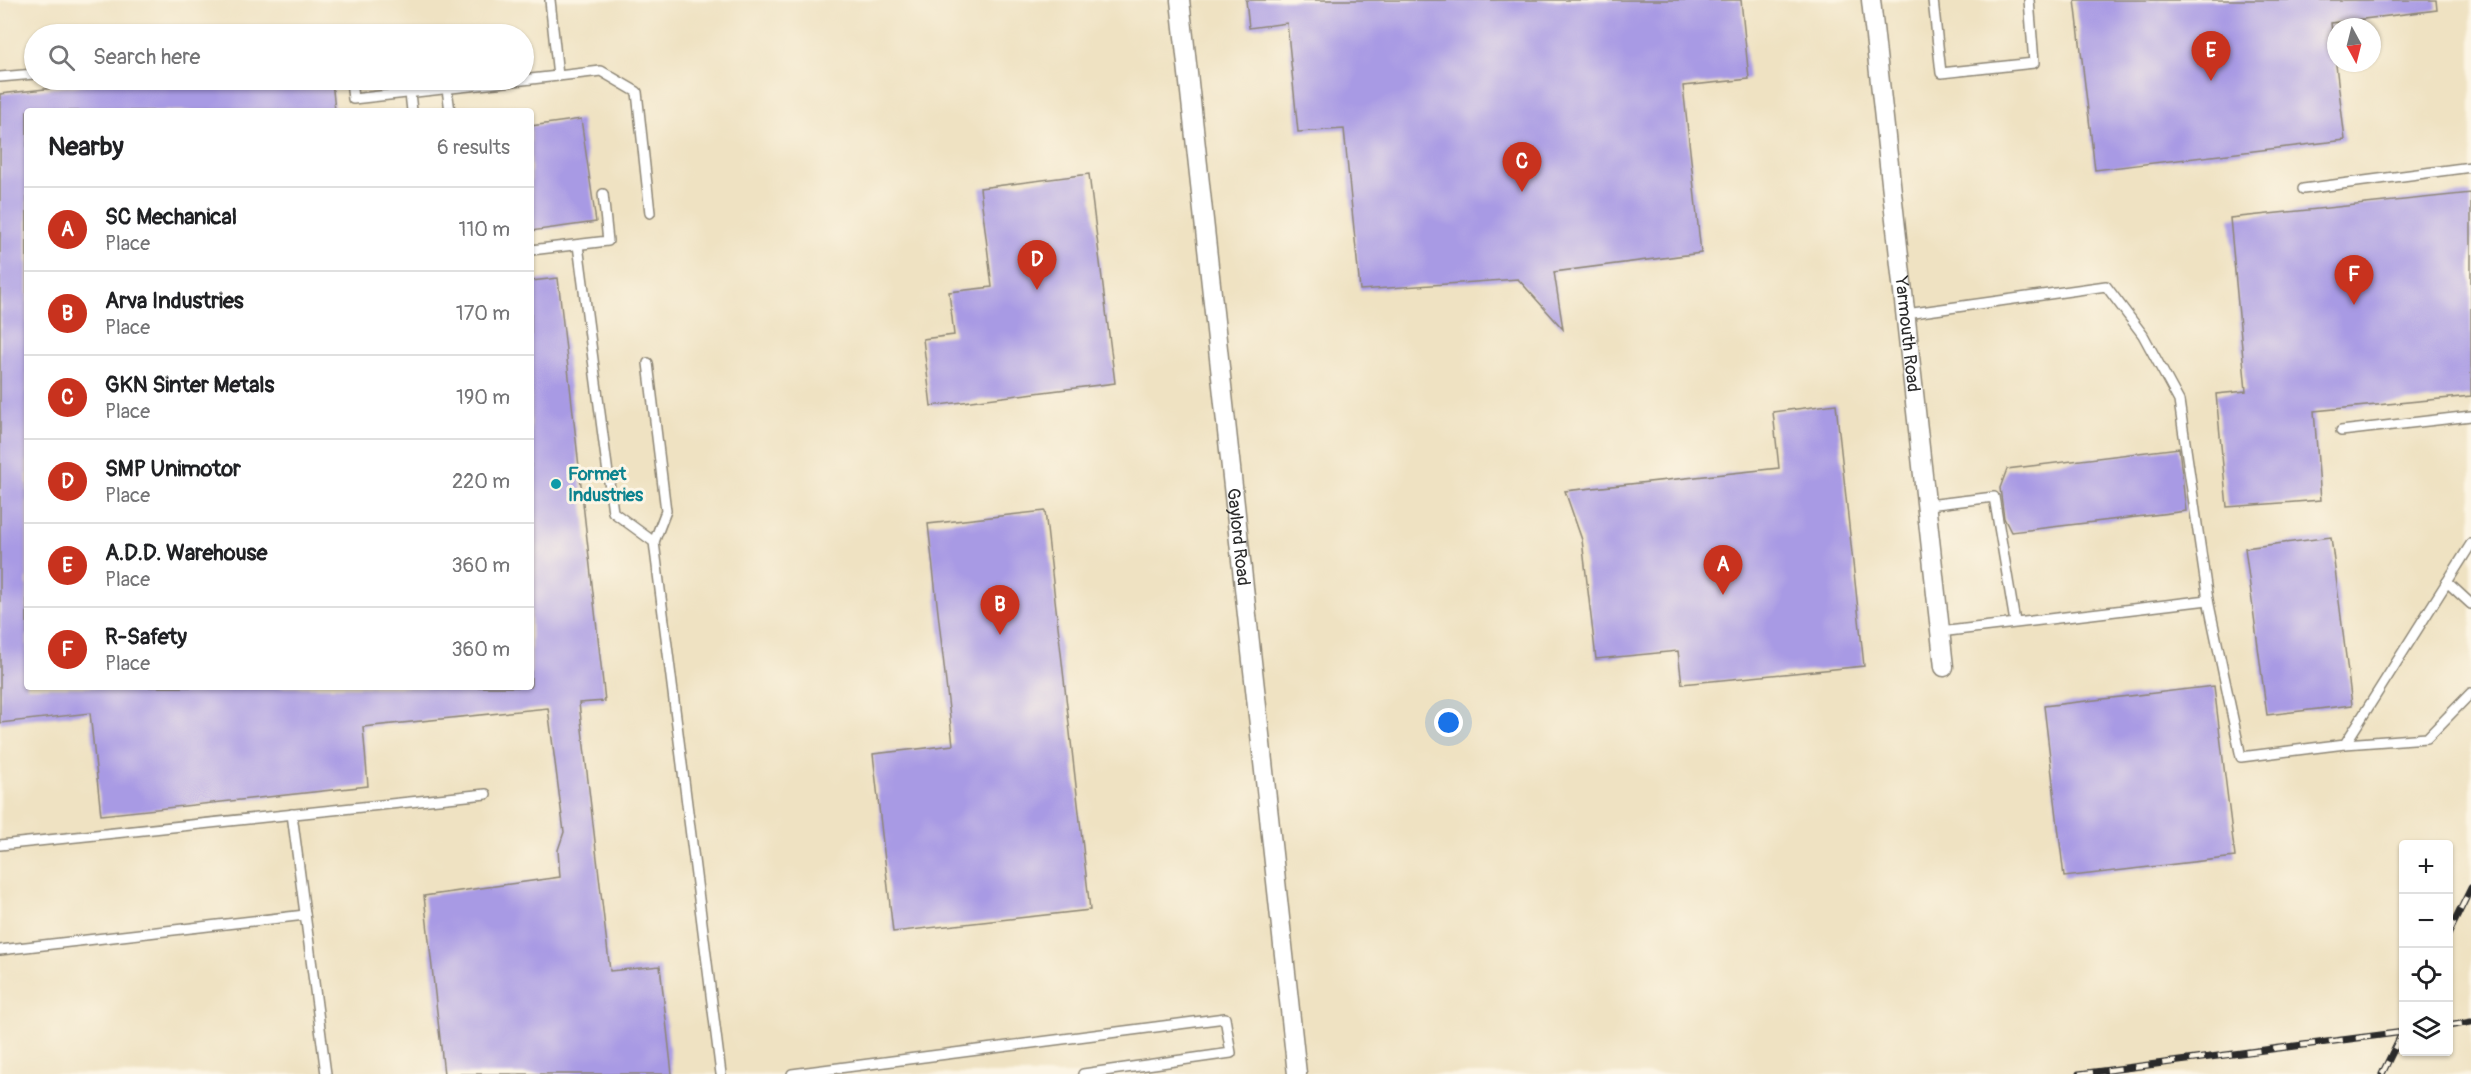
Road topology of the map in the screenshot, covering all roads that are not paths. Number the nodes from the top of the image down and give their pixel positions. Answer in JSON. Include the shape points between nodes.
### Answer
{"nodes":[{"id":1,"x":550,"y":0,"type":"edge"},
{"id":2,"x":1180,"y":0,"type":"edge"},
{"id":3,"x":1871,"y":0,"type":"edge"},
{"id":4,"x":1933,"y":0,"type":"edge"},
{"id":5,"x":2029,"y":0,"type":"edge"},
{"id":6,"x":24,"y":75,"type":"edge"},
{"id":7,"x":558,"y":76,"type":"junction"},
{"id":8,"x":0,"y":77,"type":"edge"},
{"id":9,"x":534,"y":79,"type":"edge"},
{"id":10,"x":352,"y":90,"type":"edge"},
{"id":11,"x":438,"y":90,"type":"edge"},
{"id":12,"x":447,"y":90,"type":"edge"},
{"id":13,"x":410,"y":93,"type":"junction"},
{"id":14,"x":412,"y":108,"type":"edge"},
{"id":15,"x":450,"y":108,"type":"edge"},
{"id":16,"x":2471,"y":167,"type":"edge"},
{"id":17,"x":2303,"y":189,"type":"dead end"},
{"id":18,"x":603,"y":194,"type":"dead end"},
{"id":19,"x":650,"y":213,"type":"dead end"},
{"id":20,"x":578,"y":245,"type":"junction"},
{"id":21,"x":534,"y":250,"type":"edge"},
{"id":22,"x":1906,"y":315,"type":"junction"},
{"id":23,"x":648,"y":363,"type":"dead end"},
{"id":24,"x":2471,"y":416,"type":"edge"},
{"id":25,"x":2341,"y":431,"type":"dead end"},
{"id":26,"x":1928,"y":505,"type":"junction"},
{"id":27,"x":654,"y":542,"type":"junction"},
{"id":28,"x":2471,"y":544,"type":"edge"},
{"id":29,"x":2447,"y":582,"type":"junction"},
{"id":30,"x":2208,"y":600,"type":"junction"},
{"id":31,"x":2471,"y":604,"type":"edge"},
{"id":32,"x":2015,"y":622,"type":"junction"},
{"id":33,"x":1940,"y":632,"type":"junction"},
{"id":34,"x":1944,"y":667,"type":"dead end"},
{"id":35,"x":2471,"y":693,"type":"edge"},
{"id":36,"x":2345,"y":744,"type":"junction"},
{"id":37,"x":486,"y":794,"type":"dead end"},
{"id":38,"x":292,"y":814,"type":"junction"},
{"id":39,"x":0,"y":845,"type":"edge"},
{"id":40,"x":305,"y":915,"type":"junction"},
{"id":41,"x":0,"y":950,"type":"edge"},
{"id":42,"x":326,"y":1074,"type":"edge"},
{"id":43,"x":721,"y":1074,"type":"edge"},
{"id":44,"x":792,"y":1074,"type":"edge"},
{"id":45,"x":1083,"y":1074,"type":"edge"},
{"id":46,"x":1297,"y":1074,"type":"edge"}],
"edges":[{"from":1,"to":7,"type":"lane"},
{"from":2,"to":46,"type":"street","name":"Gaylord Road"},
{"from":3,"to":22,"type":"street","name":"Yarmouth Road"},
{"from":4,"to":5,"type":"lane","via":[[1941,73],[2034,63]]},
{"from":6,"to":8,"type":"lane"},
{"from":7,"to":9,"type":"lane"},
{"from":7,"to":19,"type":"lane","via":[[601,71],[637,92]]},
{"from":10,"to":13,"type":"lane","via":[[353,99]]},
{"from":11,"to":13,"type":"lane"},
{"from":12,"to":15,"type":"lane"},
{"from":13,"to":14,"type":"lane"},
{"from":16,"to":17,"type":"lane"},
{"from":18,"to":20,"type":"lane","via":[[608,241]]},
{"from":20,"to":21,"type":"lane"},
{"from":20,"to":27,"type":"lane","via":[[613,512]]},
{"from":22,"to":26,"type":"street","name":"Yarmouth Road"},
{"from":22,"to":30,"type":"lane","via":[[2106,286],[2144,334],[2179,401]]},
{"from":23,"to":27,"type":"lane","via":[[666,511]]},
{"from":24,"to":25,"type":"lane"},
{"from":26,"to":32,"type":"lane","via":[[1994,498]]},
{"from":26,"to":33,"type":"street","name":"Yarmouth Road"},
{"from":27,"to":43,"type":"lane"},
{"from":28,"to":29,"type":"lane"},
{"from":29,"to":31,"type":"lane"},
{"from":29,"to":36,"type":"lane"},
{"from":30,"to":32,"type":"lane"},
{"from":30,"to":36,"type":"lane","via":[[2241,757]]},
{"from":32,"to":33,"type":"lane"},
{"from":33,"to":34,"type":"street","name":"Yarmouth Road"},
{"from":35,"to":36,"type":"lane","via":[[2427,738]]},
{"from":37,"to":38,"type":"lane"},
{"from":38,"to":39,"type":"lane"},
{"from":38,"to":40,"type":"lane"},
{"from":40,"to":41,"type":"lane"},
{"from":40,"to":42,"type":"lane"},
{"from":44,"to":45,"type":"lane","via":[[1225,1018],[1231,1053]]}]}
